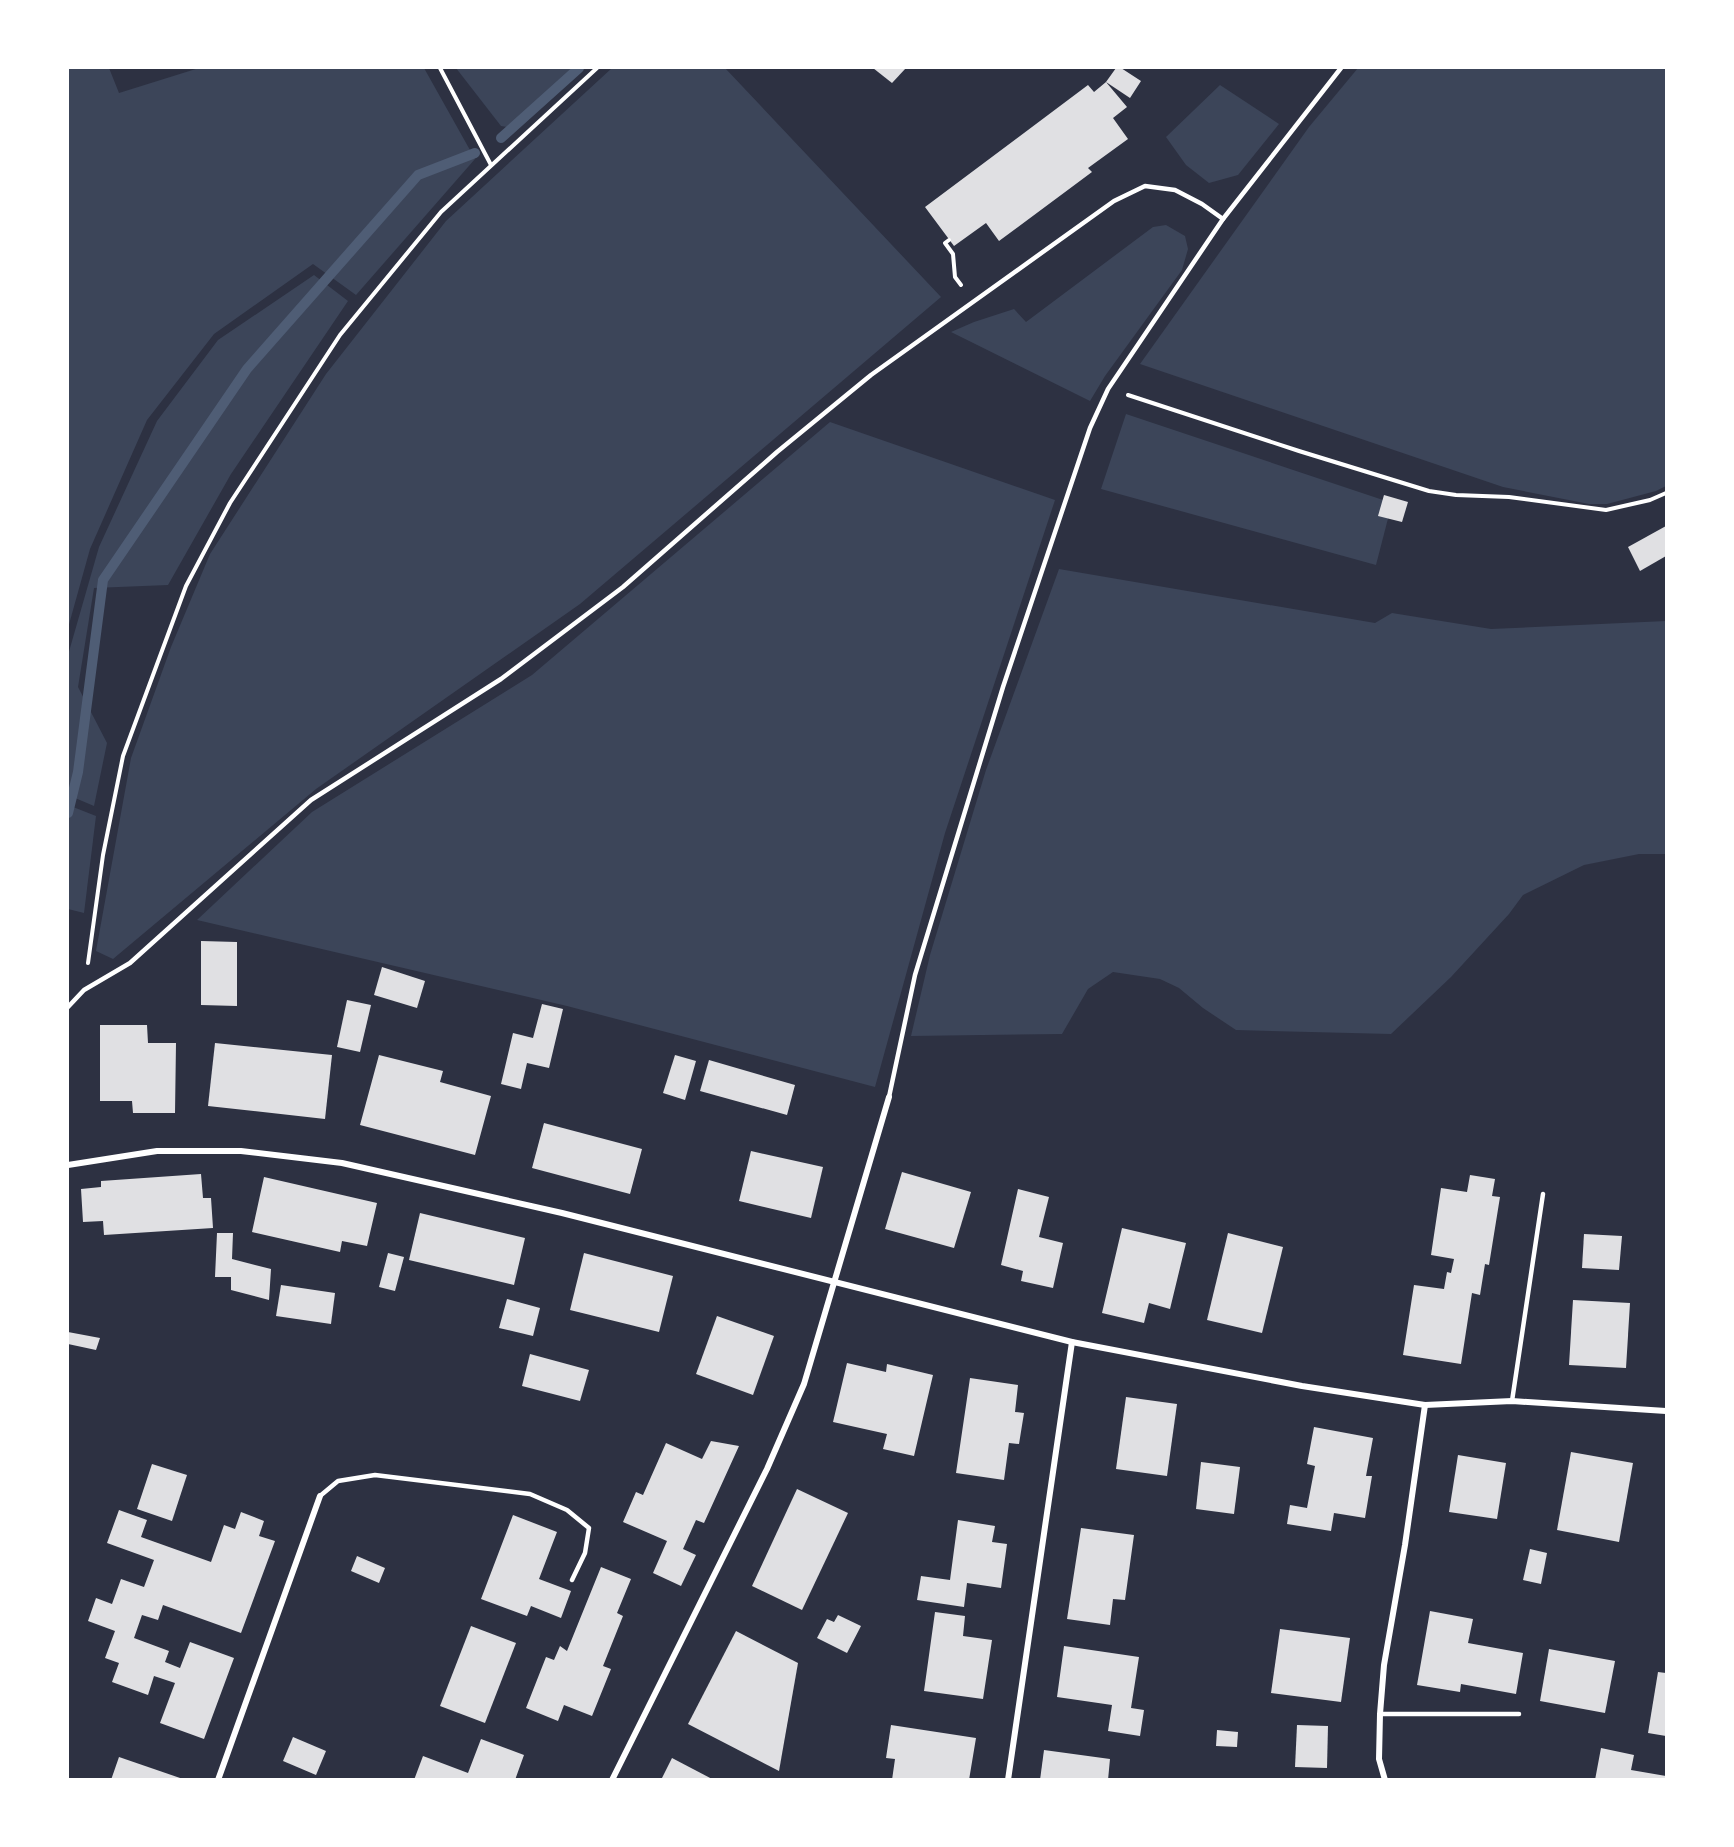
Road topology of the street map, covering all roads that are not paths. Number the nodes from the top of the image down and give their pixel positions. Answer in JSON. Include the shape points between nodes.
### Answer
{"nodes":[{"id":1,"x":1341,"y":68,"type":"edge"},
{"id":2,"x":1223,"y":219,"type":"junction"},
{"id":3,"x":68,"y":1007,"type":"edge"},
{"id":4,"x":889,"y":1097,"type":"joint"},
{"id":5,"x":68,"y":1165,"type":"edge"},
{"id":6,"x":1543,"y":1194,"type":"dead end"},
{"id":7,"x":834,"y":1282,"type":"junction"},
{"id":8,"x":1072,"y":1342,"type":"junction"},
{"id":9,"x":1512,"y":1401,"type":"junction"},
{"id":10,"x":1425,"y":1405,"type":"junction"},
{"id":11,"x":1666,"y":1411,"type":"edge"},
{"id":12,"x":320,"y":1496,"type":"joint"},
{"id":13,"x":572,"y":1580,"type":"dead end"},
{"id":14,"x":1380,"y":1713,"type":"junction"},
{"id":15,"x":1519,"y":1714,"type":"dead end"},
{"id":16,"x":218,"y":1779,"type":"edge"},
{"id":17,"x":612,"y":1779,"type":"edge"},
{"id":18,"x":1008,"y":1779,"type":"edge"},
{"id":19,"x":1385,"y":1779,"type":"edge"}],
"edges":[{"from":1,"to":2,"type":"lane"},
{"from":2,"to":3,"type":"lane","via":[[1175,190],[1145,186],[1114,201],[871,375],[623,587],[511,672],[311,800],[130,963],[84,990]]},
{"from":2,"to":4,"type":"lane","via":[[1108,389],[1090,428],[996,709],[915,975]]},
{"from":4,"to":7,"type":"street"},
{"from":5,"to":7,"type":"street","via":[[157,1151],[241,1151],[342,1163],[562,1213]]},
{"from":6,"to":9,"type":"lane"},
{"from":7,"to":8,"type":"street"},
{"from":7,"to":17,"type":"street","via":[[804,1384],[771,1459]]},
{"from":8,"to":10,"type":"street"},
{"from":8,"to":18,"type":"street"},
{"from":9,"to":10,"type":"street"},
{"from":9,"to":11,"type":"street"},
{"from":10,"to":14,"type":"street"},
{"from":12,"to":13,"type":"lane","via":[[338,1481],[375,1475],[531,1494],[567,1510],[589,1527],[585,1553]]},
{"from":12,"to":16,"type":"street"},
{"from":14,"to":15,"type":"lane"},
{"from":14,"to":19,"type":"street","via":[[1379,1759]]}]}
